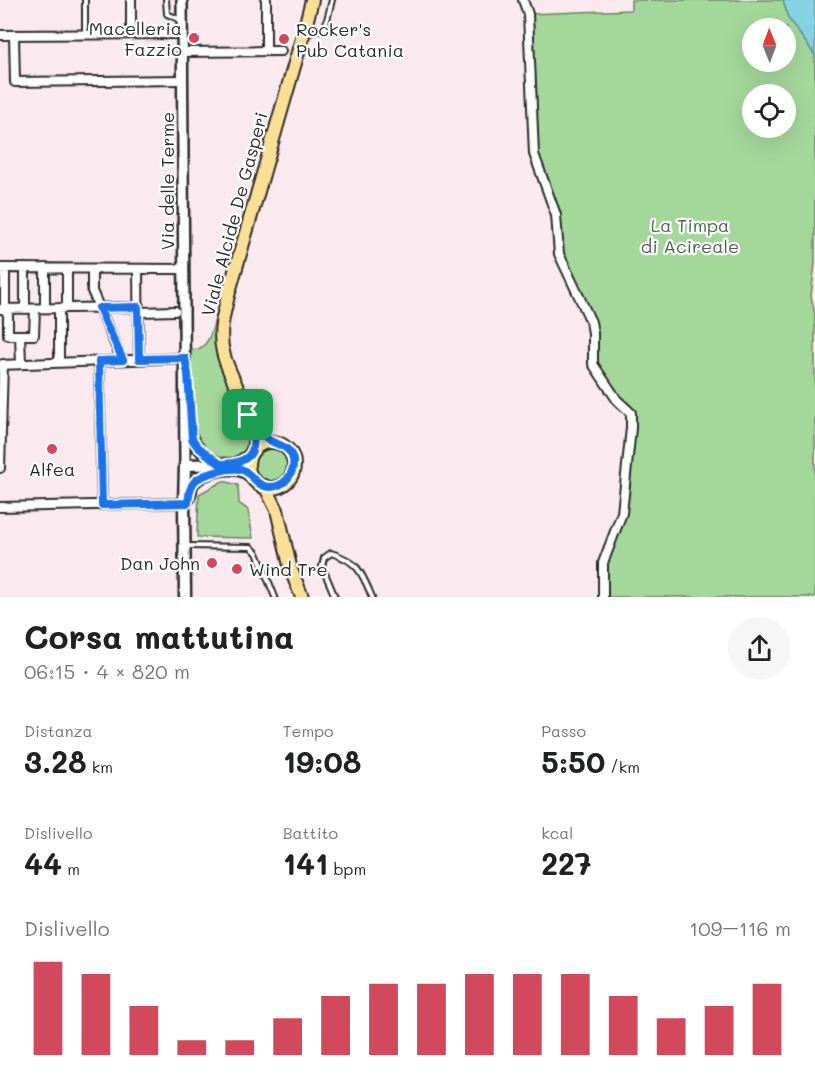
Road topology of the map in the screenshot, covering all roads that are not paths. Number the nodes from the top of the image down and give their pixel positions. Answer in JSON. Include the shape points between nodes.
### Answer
{"nodes":[{"id":1,"x":85,"y":0,"type":"edge"},
{"id":2,"x":131,"y":0,"type":"edge"},
{"id":3,"x":166,"y":0,"type":"edge"},
{"id":4,"x":182,"y":0,"type":"edge"},
{"id":5,"x":266,"y":0,"type":"edge"},
{"id":6,"x":313,"y":0,"type":"edge"},
{"id":7,"x":332,"y":0,"type":"edge"},
{"id":8,"x":523,"y":0,"type":"edge"},
{"id":9,"x":182,"y":21,"type":"junction"},
{"id":10,"x":85,"y":34,"type":"junction"},
{"id":11,"x":131,"y":34,"type":"junction"},
{"id":12,"x":182,"y":34,"type":"junction"},
{"id":13,"x":0,"y":35,"type":"edge"},
{"id":14,"x":14,"y":35,"type":"junction"},
{"id":15,"x":303,"y":35,"type":"junction"},
{"id":16,"x":266,"y":51,"type":"junction"},
{"id":17,"x":281,"y":51,"type":"dead end"},
{"id":18,"x":182,"y":52,"type":"junction"},
{"id":19,"x":183,"y":80,"type":"junction"},
{"id":20,"x":2,"y":268,"type":"edge"},
{"id":21,"x":25,"y":268,"type":"junction"},
{"id":22,"x":45,"y":268,"type":"junction"},
{"id":23,"x":67,"y":268,"type":"junction"},
{"id":24,"x":92,"y":269,"type":"junction"},
{"id":25,"x":138,"y":269,"type":"junction"},
{"id":26,"x":184,"y":269,"type":"junction"},
{"id":27,"x":138,"y":307,"type":"junction"},
{"id":28,"x":45,"y":308,"type":"junction"},
{"id":29,"x":63,"y":308,"type":"junction"},
{"id":30,"x":99,"y":308,"type":"junction"},
{"id":31,"x":2,"y":309,"type":"edge"},
{"id":32,"x":25,"y":309,"type":"junction"},
{"id":33,"x":35,"y":309,"type":"junction"},
{"id":34,"x":175,"y":311,"type":"dead end"},
{"id":35,"x":20,"y":335,"type":"junction"},
{"id":36,"x":139,"y":359,"type":"junction"},
{"id":37,"x":185,"y":359,"type":"junction"},
{"id":38,"x":123,"y":360,"type":"junction"},
{"id":39,"x":99,"y":361,"type":"junction"},
{"id":40,"x":59,"y":362,"type":"junction"},
{"id":41,"x":2,"y":364,"type":"edge"},
{"id":42,"x":21,"y":364,"type":"junction"},
{"id":43,"x":248,"y":415,"type":"junction"},
{"id":44,"x":272,"y":442,"type":"junction"},
{"id":45,"x":251,"y":453,"type":"junction"},
{"id":46,"x":185,"y":465,"type":"junction"},
{"id":47,"x":0,"y":468,"type":"edge"},
{"id":48,"x":218,"y":468,"type":"junction"},
{"id":49,"x":251,"y":476,"type":"junction"},
{"id":50,"x":282,"y":484,"type":"junction"},
{"id":51,"x":265,"y":486,"type":"junction"},
{"id":52,"x":186,"y":503,"type":"junction"},
{"id":53,"x":102,"y":505,"type":"junction"},
{"id":54,"x":0,"y":507,"type":"edge"},
{"id":55,"x":277,"y":510,"type":"junction"},
{"id":56,"x":186,"y":546,"type":"junction"},
{"id":57,"x":185,"y":597,"type":"edge"},
{"id":58,"x":275,"y":597,"type":"edge"},
{"id":59,"x":302,"y":597,"type":"edge"},
{"id":60,"x":335,"y":597,"type":"edge"},
{"id":61,"x":372,"y":597,"type":"edge"},
{"id":62,"x":603,"y":597,"type":"edge"}],
"edges":[{"from":1,"to":10,"type":"lane"},
{"from":2,"to":11,"type":"street"},
{"from":3,"to":9,"type":"lane","via":[[167,14]]},
{"from":4,"to":9,"type":"street","name":"Via delle Terme"},
{"from":5,"to":16,"type":"street"},
{"from":6,"to":15,"type":"main road","name":"Viale Alcide De Gasperi"},
{"from":7,"to":15,"type":"lane","via":[[325,28]]},
{"from":8,"to":62,"type":"street","via":[[528,14],[534,154],[556,215],[560,254],[591,322],[593,364],[617,400],[631,413],[622,513],[603,563]]},
{"from":9,"to":12,"type":"street","name":"Via delle Terme"},
{"from":10,"to":11,"type":"street"},
{"from":10,"to":14,"type":"street"},
{"from":11,"to":12,"type":"street"},
{"from":12,"to":18,"type":"street","name":"Via delle Terme"},
{"from":13,"to":14,"type":"street"},
{"from":14,"to":19,"type":"street","via":[[15,82]]},
{"from":15,"to":43,"type":"main road","name":"Viale Alcide De Gasperi","via":[[222,324],[227,369]]},
{"from":16,"to":17,"type":"street"},
{"from":16,"to":18,"type":"street"},
{"from":18,"to":19,"type":"street","name":"Via delle Terme"},
{"from":19,"to":26,"type":"street","name":"Via delle Terme"},
{"from":20,"to":21,"type":"street"},
{"from":20,"to":31,"type":"street"},
{"from":21,"to":22,"type":"street"},
{"from":21,"to":32,"type":"street"},
{"from":22,"to":23,"type":"street"},
{"from":22,"to":28,"type":"street"},
{"from":23,"to":24,"type":"street"},
{"from":23,"to":29,"type":"street"},
{"from":24,"to":25,"type":"street"},
{"from":24,"to":30,"type":"street","via":[[92,291]]},
{"from":25,"to":26,"type":"street"},
{"from":25,"to":27,"type":"street"},
{"from":26,"to":37,"type":"street","name":"Via delle Terme"},
{"from":27,"to":30,"type":"street"},
{"from":27,"to":34,"type":"street","via":[[141,312]]},
{"from":27,"to":36,"type":"street"},
{"from":28,"to":29,"type":"street"},
{"from":28,"to":33,"type":"street"},
{"from":29,"to":30,"type":"street"},
{"from":29,"to":40,"type":"street"},
{"from":30,"to":38,"type":"street"},
{"from":31,"to":32,"type":"street"},
{"from":31,"to":35,"type":"street","via":[[8,315],[8,335]]},
{"from":32,"to":33,"type":"street"},
{"from":33,"to":35,"type":"street","via":[[34,335]]},
{"from":35,"to":42,"type":"street"},
{"from":36,"to":37,"type":"street"},
{"from":36,"to":38,"type":"street"},
{"from":37,"to":46,"type":"street"},
{"from":37,"to":48,"type":"street","via":[[192,439]]},
{"from":38,"to":39,"type":"street"},
{"from":39,"to":40,"type":"street"},
{"from":39,"to":53,"type":"street"},
{"from":40,"to":42,"type":"street"},
{"from":41,"to":42,"type":"street"},
{"from":41,"to":47,"type":"street"},
{"from":43,"to":44,"type":"main road"},
{"from":43,"to":45,"type":"main road","via":[[255,434]]},
{"from":44,"to":45,"type":"main road"},
{"from":44,"to":50,"type":"main road","via":[[288,450],[293,462],[291,475]]},
{"from":45,"to":48,"type":"main road","via":[[236,464]]},
{"from":45,"to":49,"type":"main road"},
{"from":46,"to":48,"type":"main road","via":[[192,470]]},
{"from":46,"to":52,"type":"main road"},
{"from":48,"to":49,"type":"main road","via":[[239,469]]},
{"from":48,"to":52,"type":"main road","via":[[195,481]]},
{"from":49,"to":51,"type":"main road"},
{"from":50,"to":51,"type":"main road"},
{"from":50,"to":55,"type":"main road"},
{"from":51,"to":55,"type":"main road"},
{"from":52,"to":53,"type":"street"},
{"from":52,"to":56,"type":"main road"},
{"from":53,"to":54,"type":"street"},
{"from":55,"to":59,"type":"main road","via":[[291,570]]},
{"from":56,"to":57,"type":"main road"},
{"from":56,"to":58,"type":"lane","via":[[251,547]]},
{"from":60,"to":61,"type":"lane","via":[[322,566],[331,553],[346,557],[362,571]]}]}
